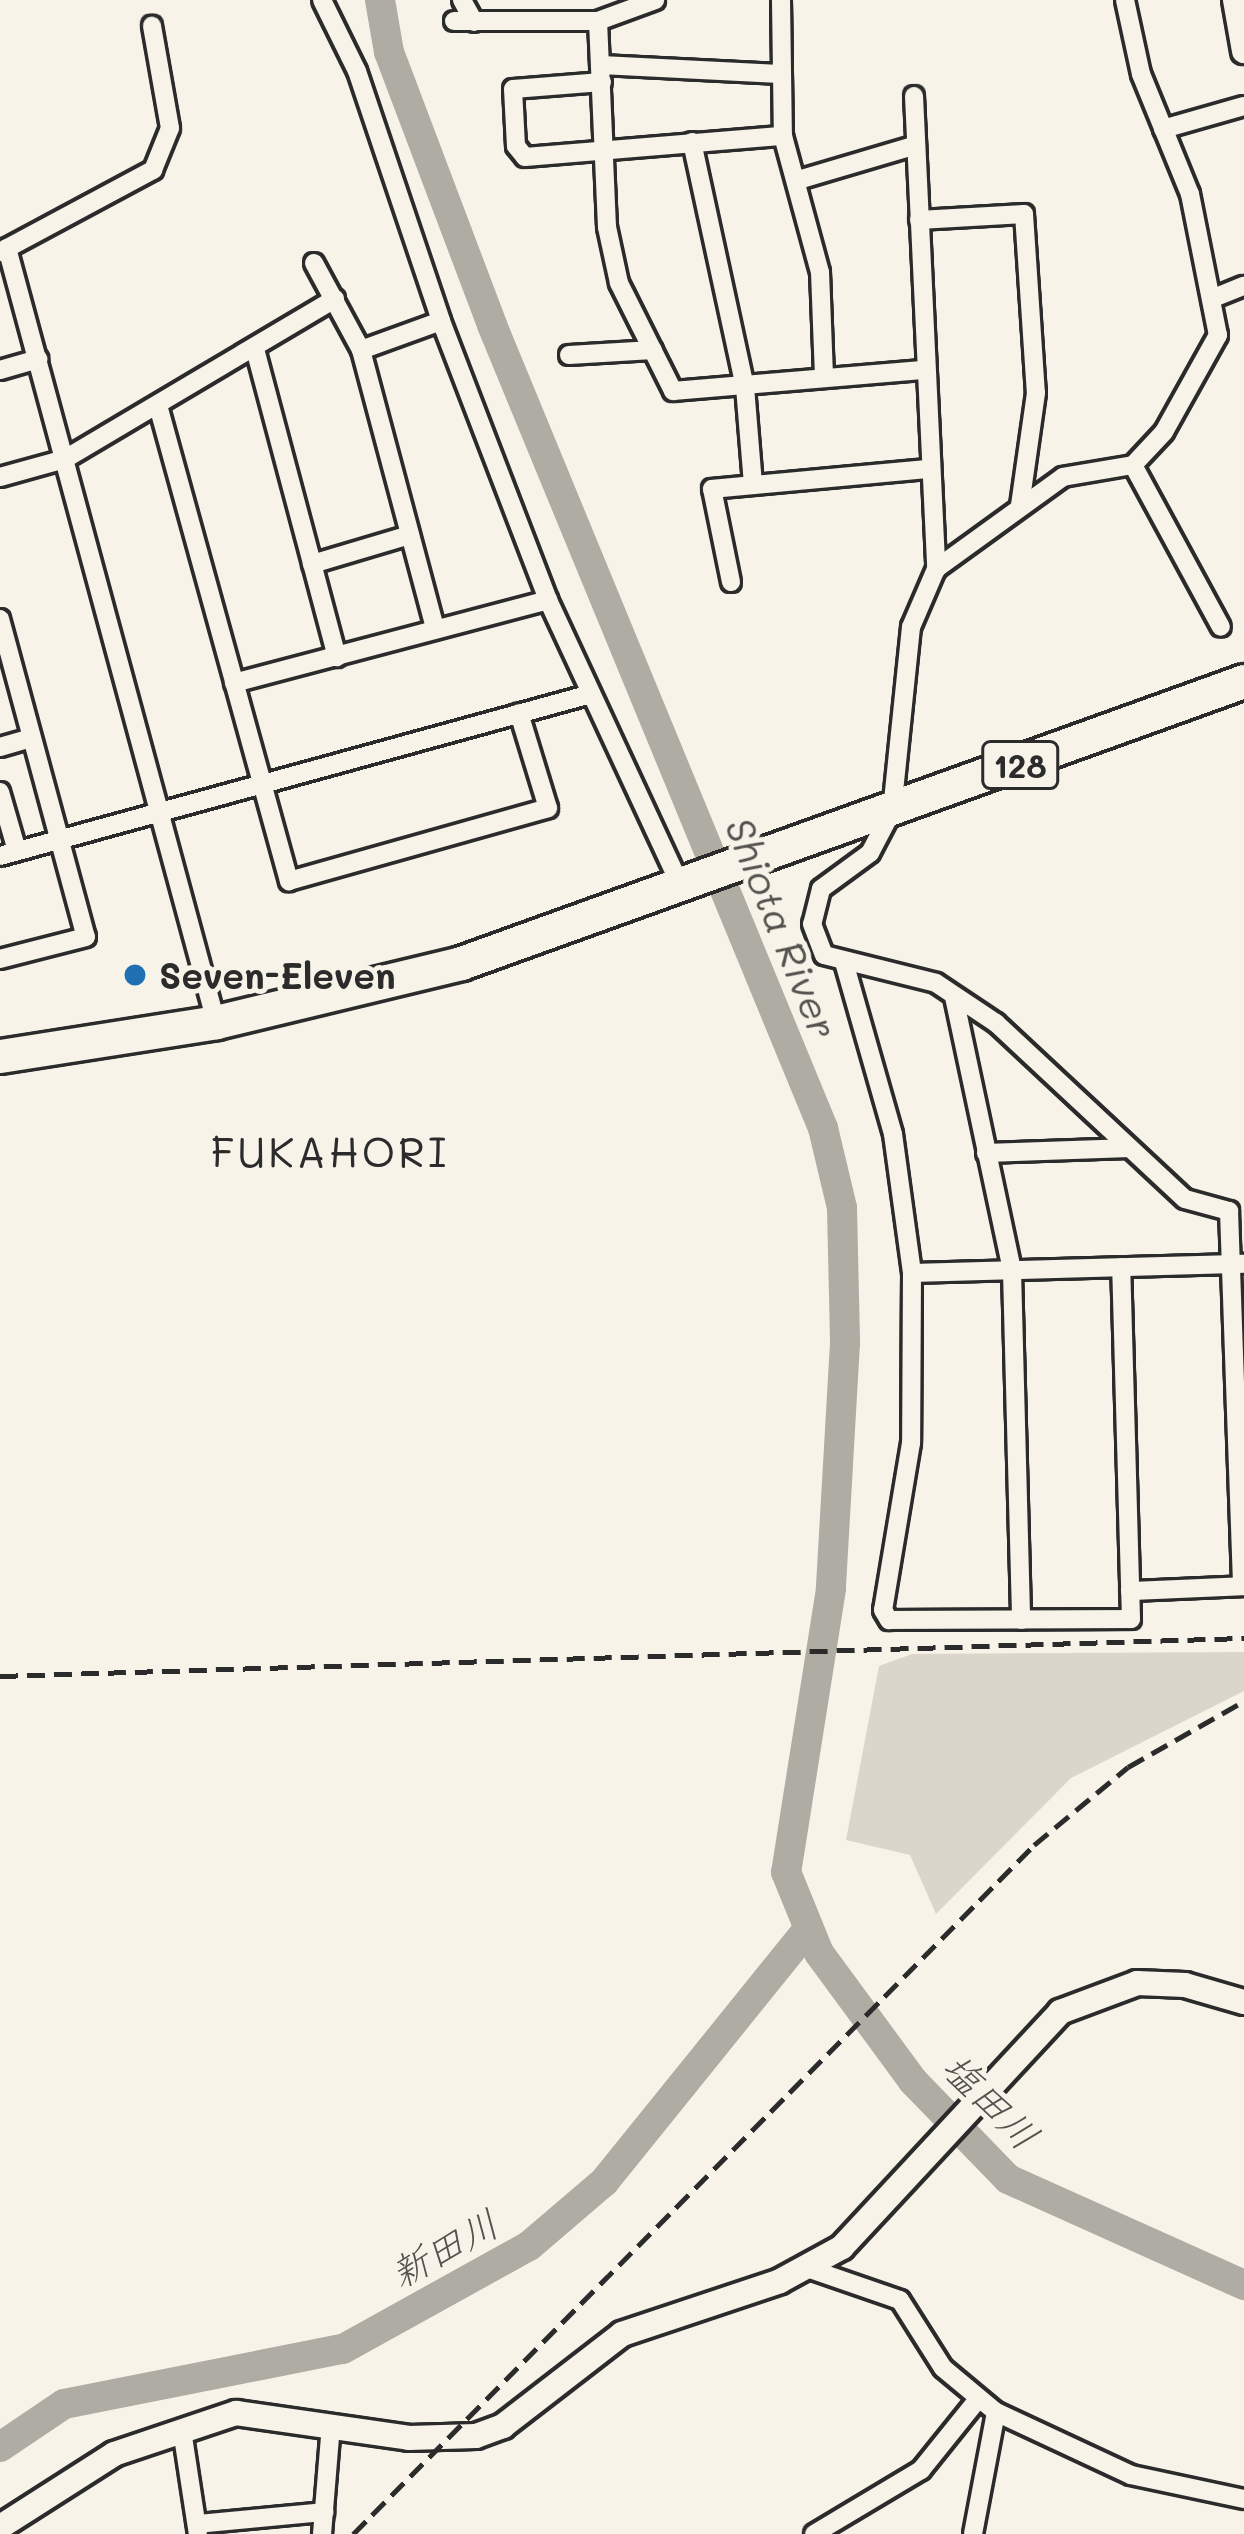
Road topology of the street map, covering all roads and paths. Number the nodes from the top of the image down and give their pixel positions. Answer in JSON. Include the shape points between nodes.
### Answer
{"nodes":[{"id":1,"x":322,"y":0,"type":"edge"},
{"id":2,"x":462,"y":0,"type":"edge"},
{"id":3,"x":655,"y":0,"type":"edge"},
{"id":4,"x":781,"y":0,"type":"edge"},
{"id":5,"x":1126,"y":0,"type":"edge"},
{"id":6,"x":1235,"y":0,"type":"edge"},
{"id":7,"x":454,"y":21,"type":"dead end"},
{"id":8,"x":598,"y":21,"type":"junction"},
{"id":9,"x":475,"y":22,"type":"junction"},
{"id":10,"x":152,"y":26,"type":"dead end"},
{"id":11,"x":1244,"y":51,"type":"edge"},
{"id":12,"x":602,"y":73,"type":"junction"},
{"id":13,"x":780,"y":74,"type":"junction"},
{"id":14,"x":914,"y":96,"type":"dead end"},
{"id":15,"x":1244,"y":106,"type":"edge"},
{"id":16,"x":1163,"y":129,"type":"junction"},
{"id":17,"x":783,"y":136,"type":"junction"},
{"id":18,"x":692,"y":142,"type":"junction"},
{"id":19,"x":916,"y":145,"type":"junction"},
{"id":20,"x":606,"y":149,"type":"junction"},
{"id":21,"x":798,"y":180,"type":"junction"},
{"id":22,"x":919,"y":220,"type":"junction"},
{"id":23,"x":4,"y":250,"type":"edge"},
{"id":24,"x":314,"y":263,"type":"dead end"},
{"id":25,"x":1244,"y":286,"type":"edge"},
{"id":26,"x":335,"y":299,"type":"junction"},
{"id":27,"x":1210,"y":299,"type":"junction"},
{"id":28,"x":440,"y":321,"type":"junction"},
{"id":29,"x":255,"y":350,"type":"junction"},
{"id":30,"x":362,"y":350,"type":"junction"},
{"id":31,"x":653,"y":350,"type":"junction"},
{"id":32,"x":568,"y":355,"type":"dead end"},
{"id":33,"x":38,"y":359,"type":"junction"},
{"id":34,"x":0,"y":370,"type":"edge"},
{"id":35,"x":925,"y":370,"type":"junction"},
{"id":36,"x":824,"y":378,"type":"junction"},
{"id":37,"x":745,"y":386,"type":"junction"},
{"id":38,"x":159,"y":409,"type":"junction"},
{"id":39,"x":65,"y":459,"type":"junction"},
{"id":40,"x":1133,"y":465,"type":"junction"},
{"id":41,"x":929,"y":469,"type":"junction"},
{"id":42,"x":0,"y":477,"type":"edge"},
{"id":43,"x":753,"y":485,"type":"junction"},
{"id":44,"x":1020,"y":506,"type":"junction"},
{"id":45,"x":410,"y":535,"type":"junction"},
{"id":46,"x":312,"y":564,"type":"junction"},
{"id":47,"x":936,"y":569,"type":"junction"},
{"id":48,"x":731,"y":581,"type":"dead end"},
{"id":49,"x":548,"y":600,"type":"junction"},
{"id":50,"x":0,"y":619,"type":"edge"},
{"id":51,"x":1221,"y":627,"type":"dead end"},
{"id":52,"x":435,"y":629,"type":"junction"},
{"id":53,"x":3,"y":641,"type":"edge"},
{"id":54,"x":337,"y":657,"type":"junction"},
{"id":55,"x":1244,"y":681,"type":"edge"},
{"id":56,"x":234,"y":683,"type":"junction"},
{"id":57,"x":591,"y":694,"type":"junction"},
{"id":58,"x":519,"y":713,"type":"junction"},
{"id":59,"x":31,"y":738,"type":"junction"},
{"id":60,"x":0,"y":747,"type":"edge"},
{"id":61,"x":265,"y":782,"type":"junction"},
{"id":62,"x":0,"y":792,"type":"edge"},
{"id":63,"x":160,"y":809,"type":"junction"},
{"id":64,"x":892,"y":811,"type":"junction"},
{"id":65,"x":61,"y":839,"type":"junction"},
{"id":66,"x":8,"y":853,"type":"edge"},
{"id":67,"x":681,"y":887,"type":"junction"},
{"id":68,"x":0,"y":959,"type":"edge"},
{"id":69,"x":844,"y":962,"type":"junction"},
{"id":70,"x":954,"y":997,"type":"junction"},
{"id":71,"x":216,"y":1022,"type":"junction"},
{"id":72,"x":0,"y":1056,"type":"edge"},
{"id":73,"x":1130,"y":1148,"type":"junction"},
{"id":74,"x":986,"y":1153,"type":"junction"},
{"id":75,"x":1237,"y":1264,"type":"edge"},
{"id":76,"x":1121,"y":1267,"type":"junction"},
{"id":77,"x":1012,"y":1270,"type":"junction"},
{"id":78,"x":912,"y":1273,"type":"junction"},
{"id":79,"x":1243,"y":1586,"type":"edge"},
{"id":80,"x":1130,"y":1591,"type":"junction"},
{"id":81,"x":1021,"y":1620,"type":"junction"},
{"id":82,"x":1244,"y":2002,"type":"edge"},
{"id":83,"x":810,"y":2269,"type":"junction"},
{"id":84,"x":978,"y":2399,"type":"junction"},
{"id":85,"x":996,"y":2412,"type":"junction"},
{"id":86,"x":331,"y":2426,"type":"junction"},
{"id":87,"x":182,"y":2430,"type":"junction"},
{"id":88,"x":1244,"y":2498,"type":"edge"},
{"id":89,"x":324,"y":2512,"type":"junction"},
{"id":90,"x":2,"y":2522,"type":"edge"},
{"id":91,"x":197,"y":2529,"type":"edge"},
{"id":92,"x":322,"y":2534,"type":"edge"},
{"id":93,"x":814,"y":2534,"type":"edge"},
{"id":94,"x":973,"y":2534,"type":"edge"}],
"edges":[{"from":1,"to":28,"type":"street","via":[[357,71]]},
{"from":2,"to":9,"type":"street"},
{"from":3,"to":8,"type":"street"},
{"from":4,"to":13,"type":"street"},
{"from":5,"to":16,"type":"street"},
{"from":6,"to":11,"type":"street"},
{"from":7,"to":9,"type":"street"},
{"from":8,"to":9,"type":"street"},
{"from":8,"to":12,"type":"street"},
{"from":10,"to":23,"type":"street","via":[[170,128],[153,170]]},
{"from":12,"to":13,"type":"street"},
{"from":12,"to":20,"type":"street"},
{"from":12,"to":20,"type":"street","via":[[513,89],[516,146],[525,158]]},
{"from":13,"to":17,"type":"street"},
{"from":14,"to":19,"type":"street"},
{"from":15,"to":16,"type":"street"},
{"from":16,"to":27,"type":"street","via":[[1190,194]]},
{"from":17,"to":18,"type":"street"},
{"from":17,"to":21,"type":"street"},
{"from":18,"to":20,"type":"street"},
{"from":18,"to":37,"type":"street"},
{"from":19,"to":21,"type":"street"},
{"from":19,"to":22,"type":"street"},
{"from":20,"to":31,"type":"street","via":[[607,227],[620,283]]},
{"from":21,"to":36,"type":"street","via":[[820,272]]},
{"from":22,"to":35,"type":"street"},
{"from":22,"to":44,"type":"street","via":[[1024,214],[1036,393]]},
{"from":23,"to":33,"type":"street"},
{"from":24,"to":26,"type":"street"},
{"from":25,"to":27,"type":"street"},
{"from":26,"to":29,"type":"street"},
{"from":26,"to":30,"type":"street"},
{"from":27,"to":40,"type":"street","via":[[1218,334],[1164,432]]},
{"from":28,"to":30,"type":"street"},
{"from":28,"to":49,"type":"street"},
{"from":29,"to":38,"type":"street"},
{"from":29,"to":46,"type":"street"},
{"from":30,"to":45,"type":"street"},
{"from":31,"to":32,"type":"street"},
{"from":31,"to":37,"type":"street","via":[[673,391]]},
{"from":33,"to":34,"type":"street"},
{"from":33,"to":39,"type":"street"},
{"from":35,"to":36,"type":"street"},
{"from":35,"to":41,"type":"street"},
{"from":36,"to":37,"type":"street"},
{"from":37,"to":43,"type":"street"},
{"from":38,"to":39,"type":"street"},
{"from":38,"to":56,"type":"street"},
{"from":39,"to":42,"type":"street"},
{"from":39,"to":63,"type":"street"},
{"from":40,"to":44,"type":"street","via":[[1063,477]]},
{"from":40,"to":51,"type":"street"},
{"from":41,"to":43,"type":"street"},
{"from":41,"to":47,"type":"street"},
{"from":43,"to":48,"type":"street","via":[[712,489]]},
{"from":44,"to":47,"type":"street"},
{"from":45,"to":46,"type":"street"},
{"from":45,"to":52,"type":"street"},
{"from":46,"to":54,"type":"street"},
{"from":47,"to":64,"type":"street","via":[[911,626]]},
{"from":49,"to":52,"type":"street"},
{"from":49,"to":57,"type":"street"},
{"from":50,"to":53,"type":"street"},
{"from":52,"to":54,"type":"street"},
{"from":53,"to":59,"type":"street"},
{"from":54,"to":56,"type":"street"},
{"from":55,"to":64,"type":"highway","number":"128"},
{"from":56,"to":61,"type":"street"},
{"from":57,"to":58,"type":"street"},
{"from":57,"to":67,"type":"street"},
{"from":58,"to":61,"type":"street"},
{"from":58,"to":61,"type":"street","via":[[548,808],[289,880]]},
{"from":59,"to":60,"type":"street"},
{"from":59,"to":65,"type":"street"},
{"from":61,"to":63,"type":"street"},
{"from":62,"to":66,"type":"street"},
{"from":63,"to":65,"type":"street"},
{"from":63,"to":71,"type":"street"},
{"from":64,"to":67,"type":"highway","number":"128"},
{"from":64,"to":69,"type":"street","via":[[870,854],[835,875],[814,907],[814,938],[824,955]]},
{"from":65,"to":66,"type":"street"},
{"from":65,"to":68,"type":"street","via":[[86,937]]},
{"from":67,"to":71,"type":"highway","number":"128","via":[[461,964]]},
{"from":69,"to":70,"type":"street","via":[[896,967]]},
{"from":69,"to":78,"type":"street","via":[[893,1134]]},
{"from":70,"to":73,"type":"street","via":[[996,1023]]},
{"from":70,"to":74,"type":"street"},
{"from":71,"to":72,"type":"highway","number":"128"},
{"from":73,"to":74,"type":"street"},
{"from":73,"to":75,"type":"street","via":[[1185,1199],[1229,1211]]},
{"from":74,"to":77,"type":"street"},
{"from":75,"to":76,"type":"street"},
{"from":75,"to":79,"type":"street"},
{"from":76,"to":77,"type":"street"},
{"from":76,"to":80,"type":"street"},
{"from":77,"to":78,"type":"street"},
{"from":77,"to":81,"type":"street"},
{"from":78,"to":81,"type":"street","via":[[911,1443],[884,1610],[889,1620]]},
{"from":79,"to":80,"type":"street"},
{"from":80,"to":81,"type":"street","via":[[1131,1619]]},
{"from":82,"to":83,"type":"street","via":[[1185,1985],[1116,1988],[1042,2026],[842,2247]]},
{"from":83,"to":84,"type":"street","via":[[900,2300],[943,2368]]},
{"from":83,"to":86,"type":"street","via":[[622,2334],[503,2426],[476,2436],[409,2438]]},
{"from":84,"to":85,"type":"street"},
{"from":84,"to":93,"type":"street","via":[[921,2470]]},
{"from":85,"to":88,"type":"street","via":[[1131,2475]]},
{"from":85,"to":94,"type":"street"},
{"from":86,"to":87,"type":"street","via":[[236,2413]]},
{"from":86,"to":89,"type":"street"},
{"from":87,"to":90,"type":"street","via":[[99,2462]]},
{"from":87,"to":91,"type":"street"},
{"from":89,"to":91,"type":"street"},
{"from":89,"to":92,"type":"street"}]}
